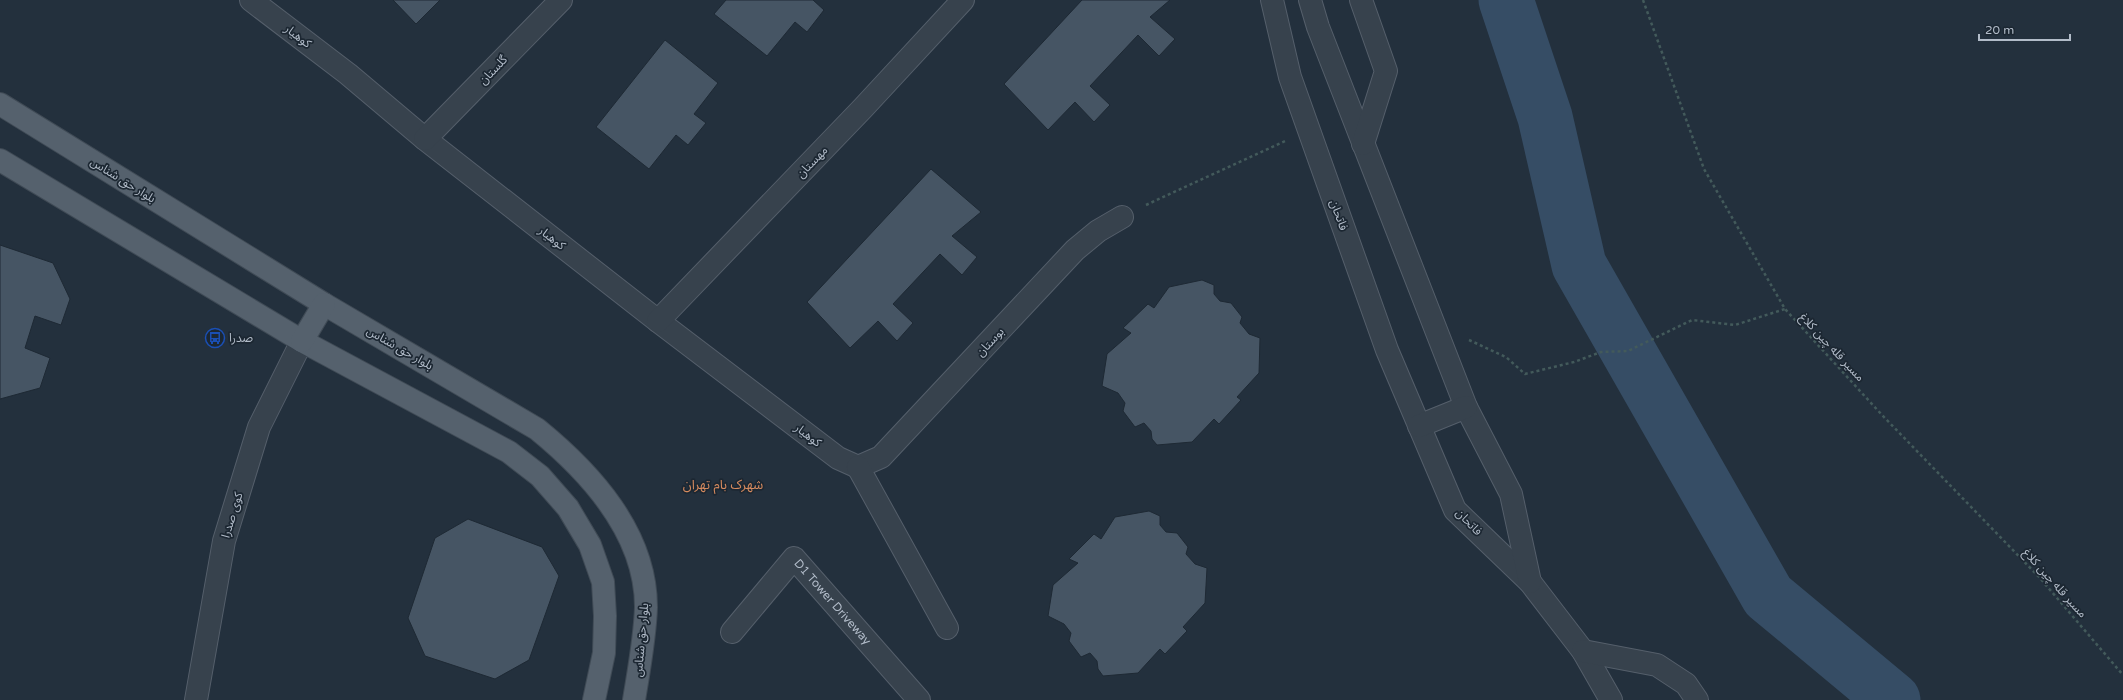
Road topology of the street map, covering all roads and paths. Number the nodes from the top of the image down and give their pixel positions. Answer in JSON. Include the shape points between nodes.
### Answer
{"nodes":[{"id":1,"x":251,"y":0,"type":"edge"},
{"id":2,"x":560,"y":0,"type":"edge"},
{"id":3,"x":963,"y":0,"type":"edge"},
{"id":4,"x":1272,"y":0,"type":"edge"},
{"id":5,"x":1310,"y":0,"type":"edge"},
{"id":6,"x":1361,"y":0,"type":"edge"},
{"id":7,"x":1643,"y":0,"type":"edge"},
{"id":8,"x":0,"y":104,"type":"edge"},
{"id":9,"x":1309,"y":130,"type":"junction"},
{"id":10,"x":425,"y":139,"type":"junction"},
{"id":11,"x":1364,"y":144,"type":"junction"},
{"id":12,"x":0,"y":160,"type":"edge"},
{"id":13,"x":1122,"y":217,"type":"joint"},
{"id":14,"x":324,"y":304,"type":"junction"},
{"id":15,"x":1785,"y":309,"type":"junction"},
{"id":16,"x":658,"y":321,"type":"junction"},
{"id":17,"x":1434,"y":325,"type":"junction"},
{"id":18,"x":302,"y":341,"type":"junction"},
{"id":19,"x":1466,"y":407,"type":"junction"},
{"id":20,"x":1419,"y":426,"type":"junction"},
{"id":21,"x":858,"y":467,"type":"junction"},
{"id":22,"x":1530,"y":582,"type":"junction"},
{"id":23,"x":948,"y":628,"type":"dead end"},
{"id":24,"x":732,"y":632,"type":"dead end"},
{"id":25,"x":1583,"y":651,"type":"junction"},
{"id":26,"x":2123,"y":675,"type":"edge"},
{"id":27,"x":196,"y":700,"type":"edge"},
{"id":28,"x":594,"y":700,"type":"edge"},
{"id":29,"x":634,"y":700,"type":"edge"},
{"id":30,"x":919,"y":700,"type":"edge"},
{"id":31,"x":1611,"y":700,"type":"edge"},
{"id":32,"x":1697,"y":700,"type":"edge"}],
"edges":[{"from":1,"to":10,"type":"street","name":"کوهیار","via":[[348,74]]},
{"from":2,"to":10,"type":"street","name":"گلستان"},
{"from":3,"to":16,"type":"street","name":"مهستان","via":[[864,108]]},
{"from":4,"to":9,"type":"street","name":"فاتحان","via":[[1290,77]]},
{"from":5,"to":11,"type":"street","name":"فاتحان"},
{"from":6,"to":11,"type":"street","via":[[1386,71]]},
{"from":7,"to":15,"type":"path","via":[[1704,169]]},
{"from":8,"to":14,"type":"main road","name":"بلوار حق شناس"},
{"from":9,"to":13,"type":"path"},
{"from":9,"to":20,"type":"street","name":"فاتحان","via":[[1387,350]]},
{"from":10,"to":16,"type":"street","name":"کوهیار"},
{"from":11,"to":17,"type":"street","name":"فاتحان"},
{"from":12,"to":18,"type":"main road"},
{"from":13,"to":21,"type":"street","name":"بوستان","via":[[1098,231],[1076,250],[881,457]]},
{"from":14,"to":18,"type":"main road"},
{"from":14,"to":29,"type":"main road","name":"بلوار حق شناس","via":[[537,429],[567,454],[596,486],[621,520],[638,561],[644,584],[646,607]]},
{"from":15,"to":17,"type":"path","name":"مسیر قله چین کلاغ","via":[[1735,326],[1692,320],[1628,351],[1601,352],[1574,362],[1525,374],[1506,357]]},
{"from":15,"to":26,"type":"path","name":"مسیر قله چین کلاغ","via":[[1882,415],[2039,577]]},
{"from":16,"to":21,"type":"street","name":"کوهیار","via":[[838,458]]},
{"from":17,"to":19,"type":"street","name":"فاتحان"},
{"from":18,"to":27,"type":"street","name":"کوی صدرا","via":[[259,426],[224,541]]},
{"from":18,"to":28,"type":"main road","via":[[509,452],[540,476],[568,508],[590,545],[603,582],[604,653]]},
{"from":19,"to":20,"type":"street"},
{"from":19,"to":22,"type":"street","name":"فاتحان","via":[[1511,494]]},
{"from":20,"to":22,"type":"street","name":"فاتحان","via":[[1456,510]]},
{"from":21,"to":23,"type":"street"},
{"from":22,"to":25,"type":"street","name":"فاتحان"},
{"from":24,"to":30,"type":"street","name":"D1 Tower Driveway","via":[[794,558]]},
{"from":25,"to":31,"type":"street","name":"فاتحان"},
{"from":25,"to":32,"type":"street","via":[[1657,665],[1686,684]]}]}
